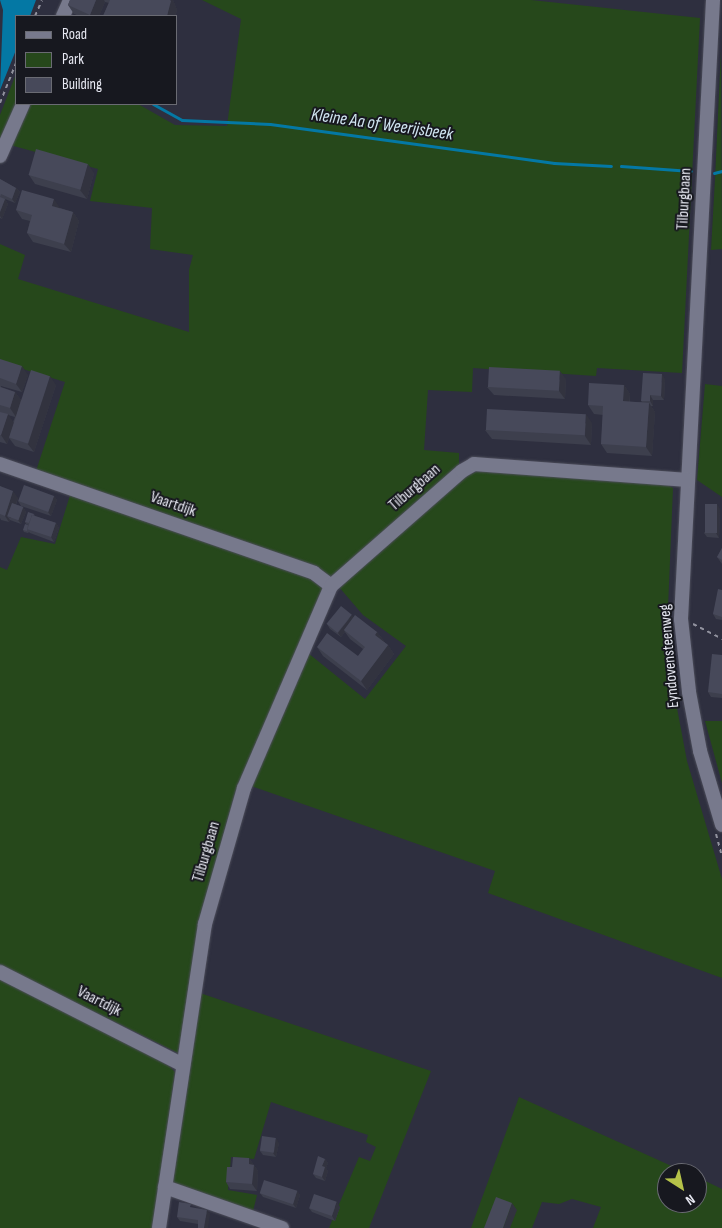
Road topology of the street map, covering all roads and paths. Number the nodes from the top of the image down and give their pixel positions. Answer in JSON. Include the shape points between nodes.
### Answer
{"nodes":[{"id":1,"x":42,"y":0,"type":"edge"},
{"id":2,"x":70,"y":0,"type":"edge"},
{"id":3,"x":713,"y":0,"type":"edge"},
{"id":4,"x":36,"y":15,"type":"edge"},
{"id":5,"x":63,"y":15,"type":"edge"},
{"id":6,"x":15,"y":66,"type":"edge"},
{"id":7,"x":0,"y":103,"type":"edge"},
{"id":8,"x":23,"y":105,"type":"edge"},
{"id":9,"x":0,"y":156,"type":"edge"},
{"id":10,"x":0,"y":464,"type":"edge"},
{"id":11,"x":687,"y":480,"type":"junction"},
{"id":12,"x":331,"y":586,"type":"junction"},
{"id":13,"x":681,"y":619,"type":"junction"},
{"id":14,"x":722,"y":639,"type":"edge"},
{"id":15,"x":722,"y":825,"type":"edge"},
{"id":16,"x":0,"y":972,"type":"edge"},
{"id":17,"x":183,"y":1064,"type":"junction"},
{"id":18,"x":165,"y":1187,"type":"junction"},
{"id":19,"x":159,"y":1228,"type":"edge"},
{"id":20,"x":282,"y":1228,"type":"edge"}],
"edges":[{"from":1,"to":4,"type":"path"},
{"from":2,"to":5,"type":"street"},
{"from":3,"to":11,"type":"street","name":"Tilburgbaan"},
{"from":6,"to":7,"type":"path"},
{"from":8,"to":9,"type":"street"},
{"from":10,"to":12,"type":"street","name":"Vaartdijk","via":[[314,573]]},
{"from":11,"to":12,"type":"street","name":"Tilburgbaan","via":[[474,464]]},
{"from":11,"to":13,"type":"street","name":"Eyndovensteenweg"},
{"from":12,"to":17,"type":"street","name":"Tilburgbaan","via":[[244,788],[205,924]]},
{"from":13,"to":14,"type":"path"},
{"from":13,"to":15,"type":"street","name":"Eyndovensteenweg","via":[[700,751]]},
{"from":16,"to":17,"type":"street","name":"Vaartdijk"},
{"from":17,"to":18,"type":"street","name":"Tilburgbaan"},
{"from":18,"to":19,"type":"street","name":"Tilburgbaan"},
{"from":18,"to":20,"type":"street"}]}
